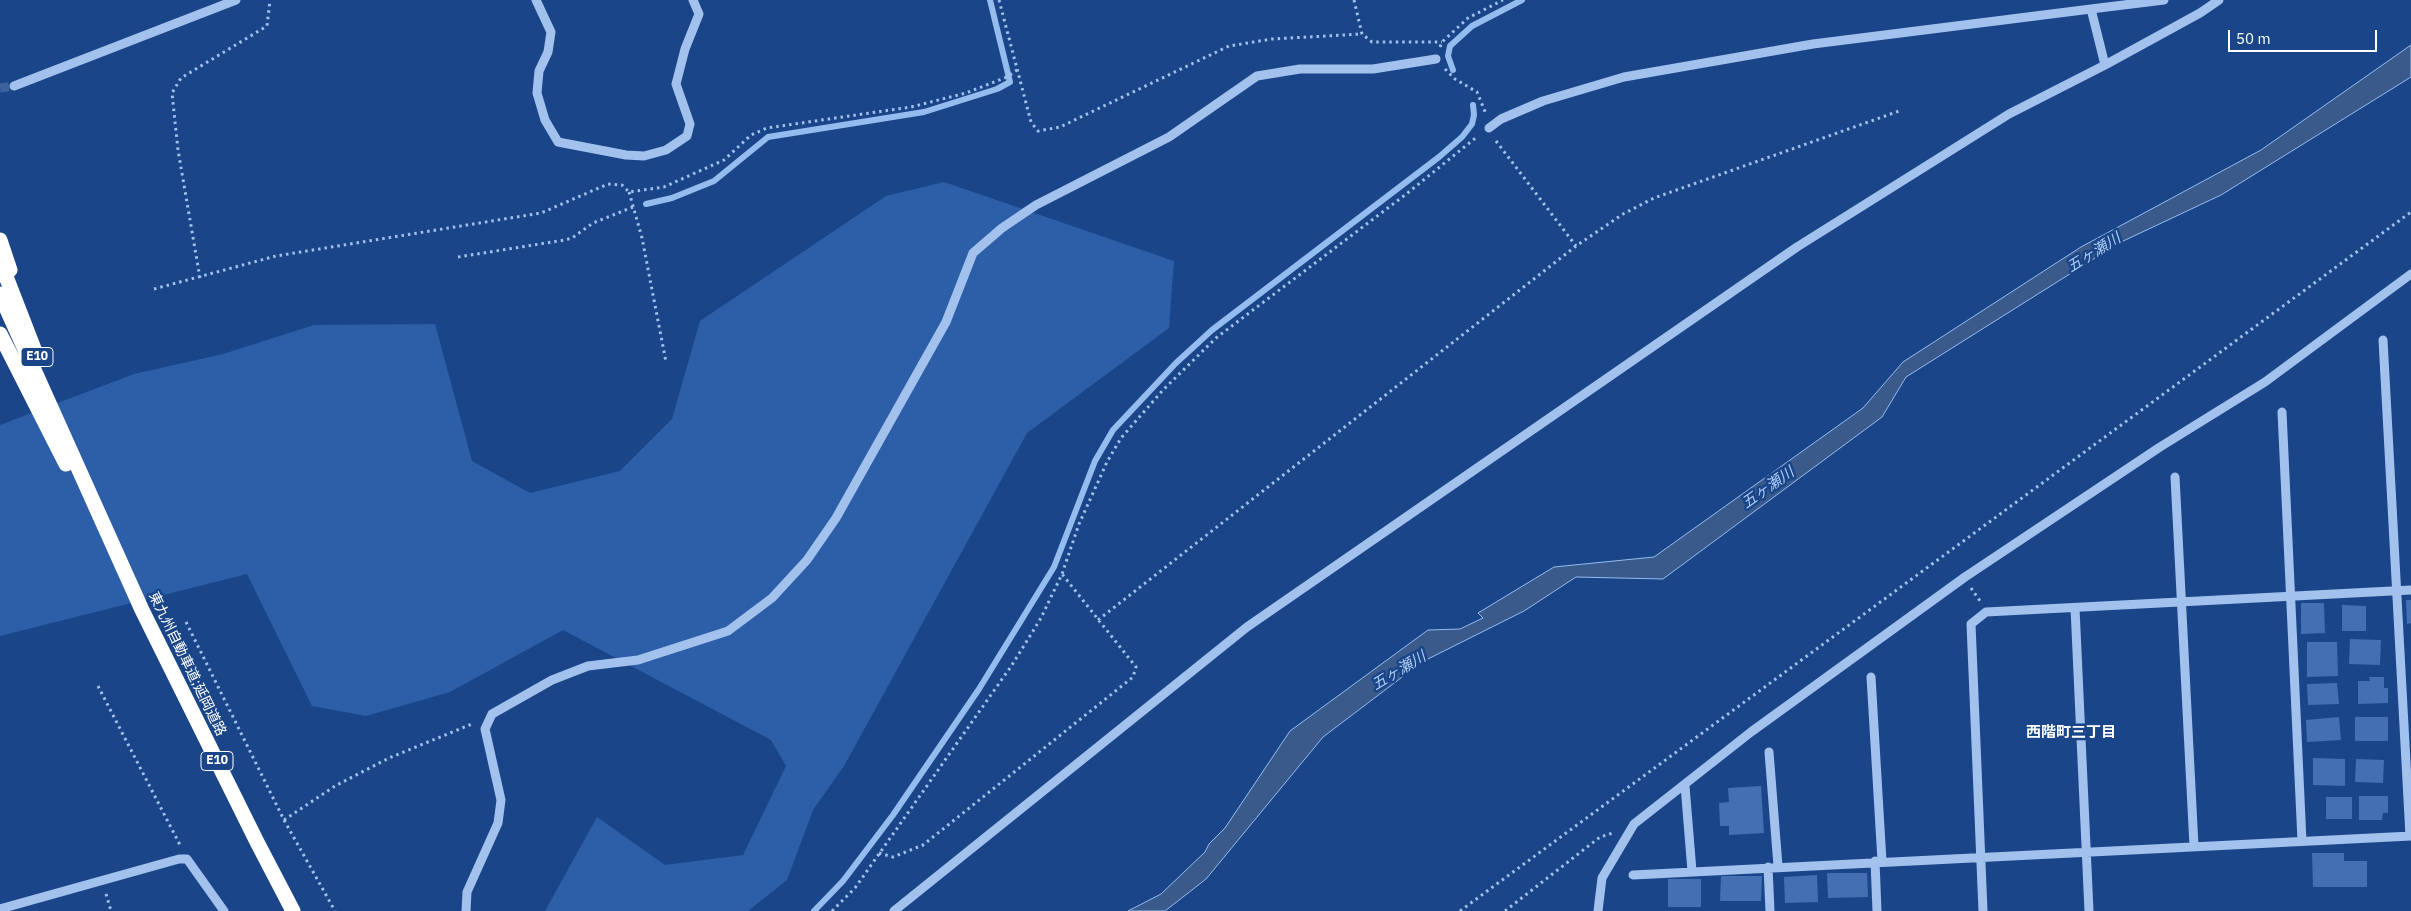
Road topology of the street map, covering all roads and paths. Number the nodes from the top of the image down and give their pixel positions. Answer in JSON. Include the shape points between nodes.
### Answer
{"nodes":[{"id":1,"x":236,"y":0,"type":"edge"},
{"id":2,"x":270,"y":0,"type":"edge"},
{"id":3,"x":536,"y":0,"type":"edge"},
{"id":4,"x":693,"y":0,"type":"edge"},
{"id":5,"x":999,"y":0,"type":"edge"},
{"id":6,"x":1354,"y":0,"type":"edge"},
{"id":7,"x":1503,"y":0,"type":"edge"},
{"id":8,"x":2164,"y":0,"type":"edge"},
{"id":9,"x":2218,"y":0,"type":"edge"},
{"id":10,"x":2091,"y":9,"type":"junction"},
{"id":11,"x":1362,"y":34,"type":"junction"},
{"id":12,"x":1436,"y":59,"type":"joint"},
{"id":13,"x":2106,"y":66,"type":"junction"},
{"id":14,"x":1017,"y":70,"type":"junction"},
{"id":15,"x":14,"y":86,"type":"tunnel mouth"},
{"id":16,"x":1902,"y":110,"type":"dead end"},
{"id":17,"x":1489,"y":128,"type":"junction"},
{"id":18,"x":629,"y":192,"type":"junction"},
{"id":19,"x":633,"y":207,"type":"junction"},
{"id":20,"x":2411,"y":212,"type":"edge"},
{"id":21,"x":0,"y":240,"type":"edge"},
{"id":22,"x":1576,"y":246,"type":"junction"},
{"id":23,"x":458,"y":257,"type":"dead end"},
{"id":24,"x":0,"y":261,"type":"edge"},
{"id":25,"x":2411,"y":274,"type":"edge"},
{"id":26,"x":200,"y":278,"type":"junction"},
{"id":27,"x":154,"y":288,"type":"dead end"},
{"id":28,"x":0,"y":294,"type":"edge"},
{"id":29,"x":28,"y":332,"type":"junction"},
{"id":30,"x":0,"y":334,"type":"edge"},
{"id":31,"x":2383,"y":340,"type":"dead end"},
{"id":32,"x":666,"y":362,"type":"dead end"},
{"id":33,"x":2282,"y":412,"type":"dead end"},
{"id":34,"x":72,"y":454,"type":"junction"},
{"id":35,"x":2175,"y":477,"type":"dead end"},
{"id":36,"x":1062,"y":574,"type":"junction"},
{"id":37,"x":1965,"y":577,"type":"junction"},
{"id":38,"x":2411,"y":590,"type":"edge"},
{"id":39,"x":2396,"y":591,"type":"junction"},
{"id":40,"x":2290,"y":596,"type":"junction"},
{"id":41,"x":2183,"y":602,"type":"junction"},
{"id":42,"x":2075,"y":608,"type":"junction"},
{"id":43,"x":142,"y":610,"type":"junction"},
{"id":44,"x":1986,"y":612,"type":"junction"},
{"id":45,"x":1098,"y":620,"type":"junction"},
{"id":46,"x":186,"y":622,"type":"dead end"},
{"id":47,"x":1871,"y":677,"type":"dead end"},
{"id":48,"x":98,"y":686,"type":"dead end"},
{"id":49,"x":492,"y":714,"type":"junction"},
{"id":50,"x":1769,"y":752,"type":"dead end"},
{"id":51,"x":1685,"y":786,"type":"junction"},
{"id":52,"x":284,"y":820,"type":"junction"},
{"id":53,"x":1634,"y":824,"type":"junction"},
{"id":54,"x":2411,"y":836,"type":"edge"},
{"id":55,"x":2302,"y":841,"type":"junction"},
{"id":56,"x":2194,"y":846,"type":"junction"},
{"id":57,"x":2087,"y":851,"type":"junction"},
{"id":58,"x":879,"y":853,"type":"junction"},
{"id":59,"x":1981,"y":856,"type":"junction"},
{"id":60,"x":187,"y":859,"type":"junction"},
{"id":61,"x":1878,"y":861,"type":"junction"},
{"id":62,"x":1773,"y":866,"type":"junction"},
{"id":63,"x":1692,"y":870,"type":"junction"},
{"id":64,"x":1633,"y":875,"type":"dead end"},
{"id":65,"x":103,"y":881,"type":"junction"},
{"id":66,"x":0,"y":909,"type":"edge"},
{"id":67,"x":111,"y":911,"type":"edge"},
{"id":68,"x":224,"y":911,"type":"edge"},
{"id":69,"x":293,"y":911,"type":"edge"},
{"id":70,"x":335,"y":911,"type":"edge"},
{"id":71,"x":466,"y":911,"type":"edge"},
{"id":72,"x":832,"y":911,"type":"edge"},
{"id":73,"x":894,"y":911,"type":"edge"},
{"id":74,"x":1460,"y":911,"type":"edge"},
{"id":75,"x":1505,"y":911,"type":"edge"},
{"id":76,"x":1598,"y":911,"type":"edge"},
{"id":77,"x":1770,"y":911,"type":"edge"},
{"id":78,"x":1877,"y":911,"type":"edge"},
{"id":79,"x":1984,"y":911,"type":"edge"},
{"id":80,"x":2090,"y":911,"type":"edge"}],
"edges":[{"from":1,"to":15,"type":"street"},
{"from":2,"to":26,"type":"path","via":[[266,26],[181,78],[172,93],[178,150]]},
{"from":3,"to":4,"type":"street","via":[[551,32],[548,52],[539,71],[537,93],[545,120],[558,142],[644,156],[666,150],[687,136],[690,124],[676,84],[699,14]]},
{"from":5,"to":14,"type":"path"},
{"from":6,"to":11,"type":"path"},
{"from":7,"to":11,"type":"path","via":[[1468,18],[1442,42],[1372,42]]},
{"from":8,"to":10,"type":"street"},
{"from":9,"to":13,"type":"street"},
{"from":10,"to":13,"type":"street"},
{"from":10,"to":17,"type":"street","via":[[1813,44],[1624,77],[1543,101],[1501,119]]},
{"from":11,"to":14,"type":"path","via":[[1272,39],[1229,46],[1060,127],[1038,131],[1031,122]]},
{"from":12,"to":17,"type":"path","via":[[1455,79],[1477,92],[1485,106]]},
{"from":12,"to":49,"type":"street","via":[[1373,69],[1300,69],[1258,76],[1169,137],[1036,205],[1002,228],[973,253],[946,322],[836,518],[807,560],[772,598],[728,631],[638,660],[588,666],[552,680]]},
{"from":13,"to":73,"type":"street","via":[[2009,114],[1797,247],[1256,621],[1051,782]]},
{"from":14,"to":18,"type":"path","via":[[966,93],[911,107],[767,128],[750,135],[724,160],[695,175],[664,186]]},
{"from":16,"to":22,"type":"path","via":[[1654,198],[1623,214]]},
{"from":17,"to":22,"type":"path","via":[[1498,145]]},
{"from":17,"to":36,"type":"path","via":[[1216,338],[1163,390],[1121,438],[1107,462],[1079,524]]},
{"from":18,"to":19,"type":"path"},
{"from":18,"to":26,"type":"path","via":[[622,185],[608,184],[542,213],[276,256]]},
{"from":19,"to":23,"type":"path","via":[[593,223],[572,238]]},
{"from":19,"to":32,"type":"path"},
{"from":20,"to":74,"type":"path"},
{"from":21,"to":29,"type":"highway"},
{"from":22,"to":45,"type":"path"},
{"from":24,"to":29,"type":"highway","name":"東九州自動車道;延岡道路","number":"E10"},
{"from":25,"to":37,"type":"street","via":[[2265,382],[2160,447]]},
{"from":26,"to":27,"type":"path"},
{"from":28,"to":34,"type":"highway","name":"東九州自動車道;延岡道路","number":"E10"},
{"from":29,"to":34,"type":"highway","name":"東九州自動車道;延岡道路","number":"E10"},
{"from":30,"to":43,"type":"highway"},
{"from":31,"to":39,"type":"street"},
{"from":33,"to":40,"type":"street"},
{"from":34,"to":43,"type":"highway","name":"東九州自動車道;延岡道路","number":"E10"},
{"from":35,"to":41,"type":"street"},
{"from":36,"to":45,"type":"path"},
{"from":36,"to":58,"type":"path","via":[[1041,618],[1012,665]]},
{"from":37,"to":44,"type":"path"},
{"from":37,"to":51,"type":"street","via":[[1759,726]]},
{"from":38,"to":39,"type":"street"},
{"from":39,"to":40,"type":"street"},
{"from":39,"to":54,"type":"street"},
{"from":40,"to":41,"type":"street"},
{"from":40,"to":55,"type":"street"},
{"from":41,"to":42,"type":"street"},
{"from":41,"to":56,"type":"street"},
{"from":42,"to":44,"type":"street"},
{"from":42,"to":57,"type":"street"},
{"from":43,"to":69,"type":"highway","name":"東九州自動車道;延岡道路","number":"E10"},
{"from":44,"to":59,"type":"street","via":[[1970,624]]},
{"from":45,"to":58,"type":"path","via":[[1136,667],[1133,677],[923,845],[893,857]]},
{"from":46,"to":52,"type":"path"},
{"from":47,"to":61,"type":"street"},
{"from":48,"to":60,"type":"path"},
{"from":49,"to":52,"type":"path","via":[[374,766]]},
{"from":49,"to":71,"type":"street","via":[[485,729],[501,800],[498,823],[467,892]]},
{"from":50,"to":62,"type":"street"},
{"from":51,"to":53,"type":"street"},
{"from":51,"to":63,"type":"street"},
{"from":52,"to":70,"type":"path"},
{"from":53,"to":75,"type":"path","via":[[1600,837]]},
{"from":53,"to":76,"type":"street","via":[[1602,878]]},
{"from":54,"to":55,"type":"street"},
{"from":55,"to":56,"type":"street"},
{"from":56,"to":57,"type":"street"},
{"from":57,"to":59,"type":"street"},
{"from":57,"to":80,"type":"street"},
{"from":58,"to":72,"type":"path","via":[[855,888]]},
{"from":59,"to":61,"type":"street"},
{"from":59,"to":79,"type":"street"},
{"from":60,"to":65,"type":"street"},
{"from":60,"to":68,"type":"street"},
{"from":61,"to":62,"type":"street"},
{"from":61,"to":78,"type":"street"},
{"from":62,"to":63,"type":"street"},
{"from":62,"to":77,"type":"street"},
{"from":63,"to":64,"type":"street"},
{"from":65,"to":66,"type":"street"},
{"from":65,"to":67,"type":"path"}]}
